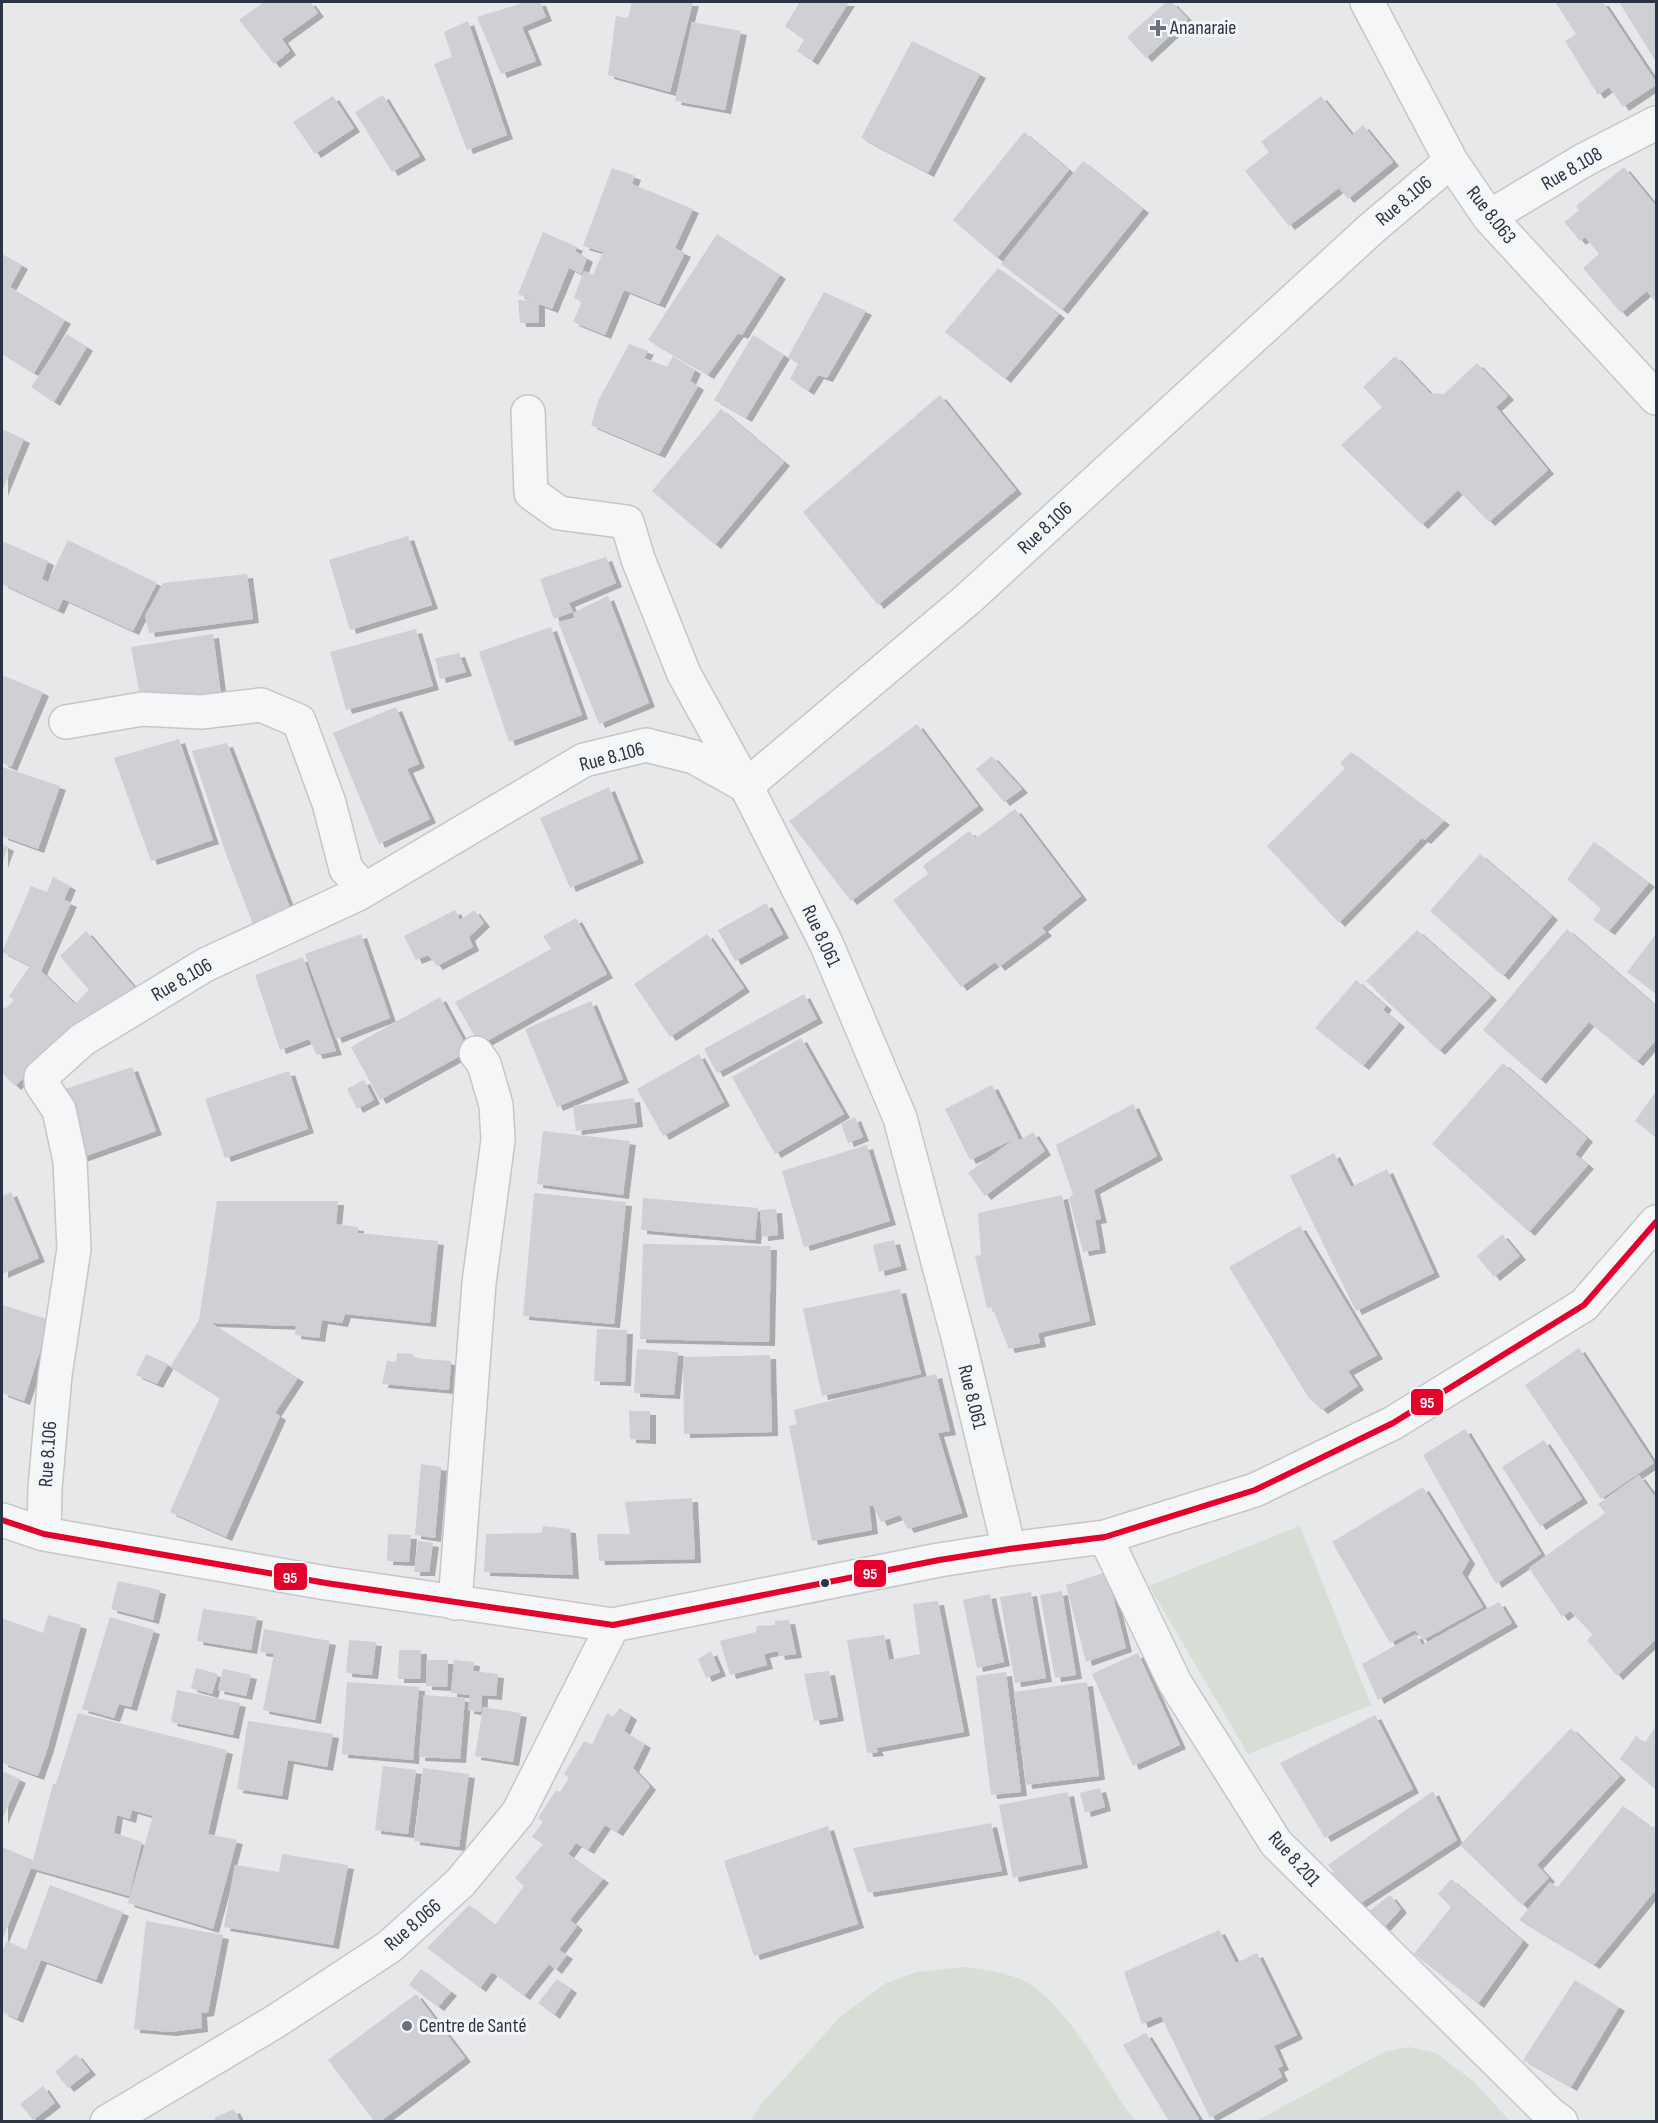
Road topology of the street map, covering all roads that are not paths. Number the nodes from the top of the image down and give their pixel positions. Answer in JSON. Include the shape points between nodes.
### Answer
{"nodes":[{"id":1,"x":1367,"y":2,"type":"edge"},
{"id":2,"x":1656,"y":123,"type":"edge"},
{"id":3,"x":1451,"y":161,"type":"junction"},
{"id":4,"x":1489,"y":218,"type":"junction"},
{"id":5,"x":1656,"y":398,"type":"edge"},
{"id":6,"x":528,"y":412,"type":"dead end"},
{"id":7,"x":66,"y":722,"type":"dead end"},
{"id":8,"x":746,"y":786,"type":"junction"},
{"id":9,"x":358,"y":894,"type":"junction"},
{"id":10,"x":476,"y":1053,"type":"dead end"},
{"id":11,"x":1656,"y":1222,"type":"edge"},
{"id":12,"x":2,"y":1520,"type":"edge"},
{"id":13,"x":44,"y":1534,"type":"junction"},
{"id":14,"x":1105,"y":1537,"type":"junction"},
{"id":15,"x":1009,"y":1549,"type":"junction"},
{"id":16,"x":455,"y":1603,"type":"junction"},
{"id":17,"x":613,"y":1626,"type":"junction"},
{"id":18,"x":1551,"y":2119,"type":"edge"},
{"id":19,"x":107,"y":2121,"type":"edge"}],
"edges":[{"from":1,"to":3,"type":"street","name":"Rue 8.063"},
{"from":2,"to":4,"type":"street","name":"Rue 8.108","via":[[1584,160]]},
{"from":3,"to":4,"type":"street","name":"Rue 8.063"},
{"from":3,"to":8,"type":"street","name":"Rue 8.106","via":[[1371,229],[968,599]]},
{"from":4,"to":5,"type":"street","name":"Rue 8.063"},
{"from":6,"to":8,"type":"street","name":"Rue 8.061","via":[[531,493],[559,513],[627,522],[684,674]]},
{"from":7,"to":9,"type":"street","via":[[142,710],[201,712],[261,705],[299,721],[330,802],[346,869],[355,879]]},
{"from":8,"to":9,"type":"street","name":"Rue 8.106","via":[[694,757],[646,745],[584,760]]},
{"from":8,"to":15,"type":"street","name":"Rue 8.061","via":[[826,943],[900,1118]]},
{"from":9,"to":13,"type":"street","name":"Rue 8.106","via":[[205,965],[82,1040],[41,1077],[59,1110],[70,1161],[74,1249],[55,1375]]},
{"from":10,"to":16,"type":"street","via":[[484,1064],[496,1105],[498,1140],[474,1328]]},
{"from":11,"to":14,"type":"street","via":[[1584,1305],[1393,1423],[1255,1490]]},
{"from":12,"to":13,"type":"street"},
{"from":13,"to":16,"type":"street"},
{"from":14,"to":15,"type":"street"},
{"from":14,"to":18,"type":"street","name":"Rue 8.201","via":[[1175,1683],[1276,1843]]},
{"from":15,"to":17,"type":"street"},
{"from":16,"to":17,"type":"street"},
{"from":17,"to":19,"type":"street","name":"Rue 8.066","via":[[518,1813],[460,1883],[389,1947],[276,2021]]}]}
